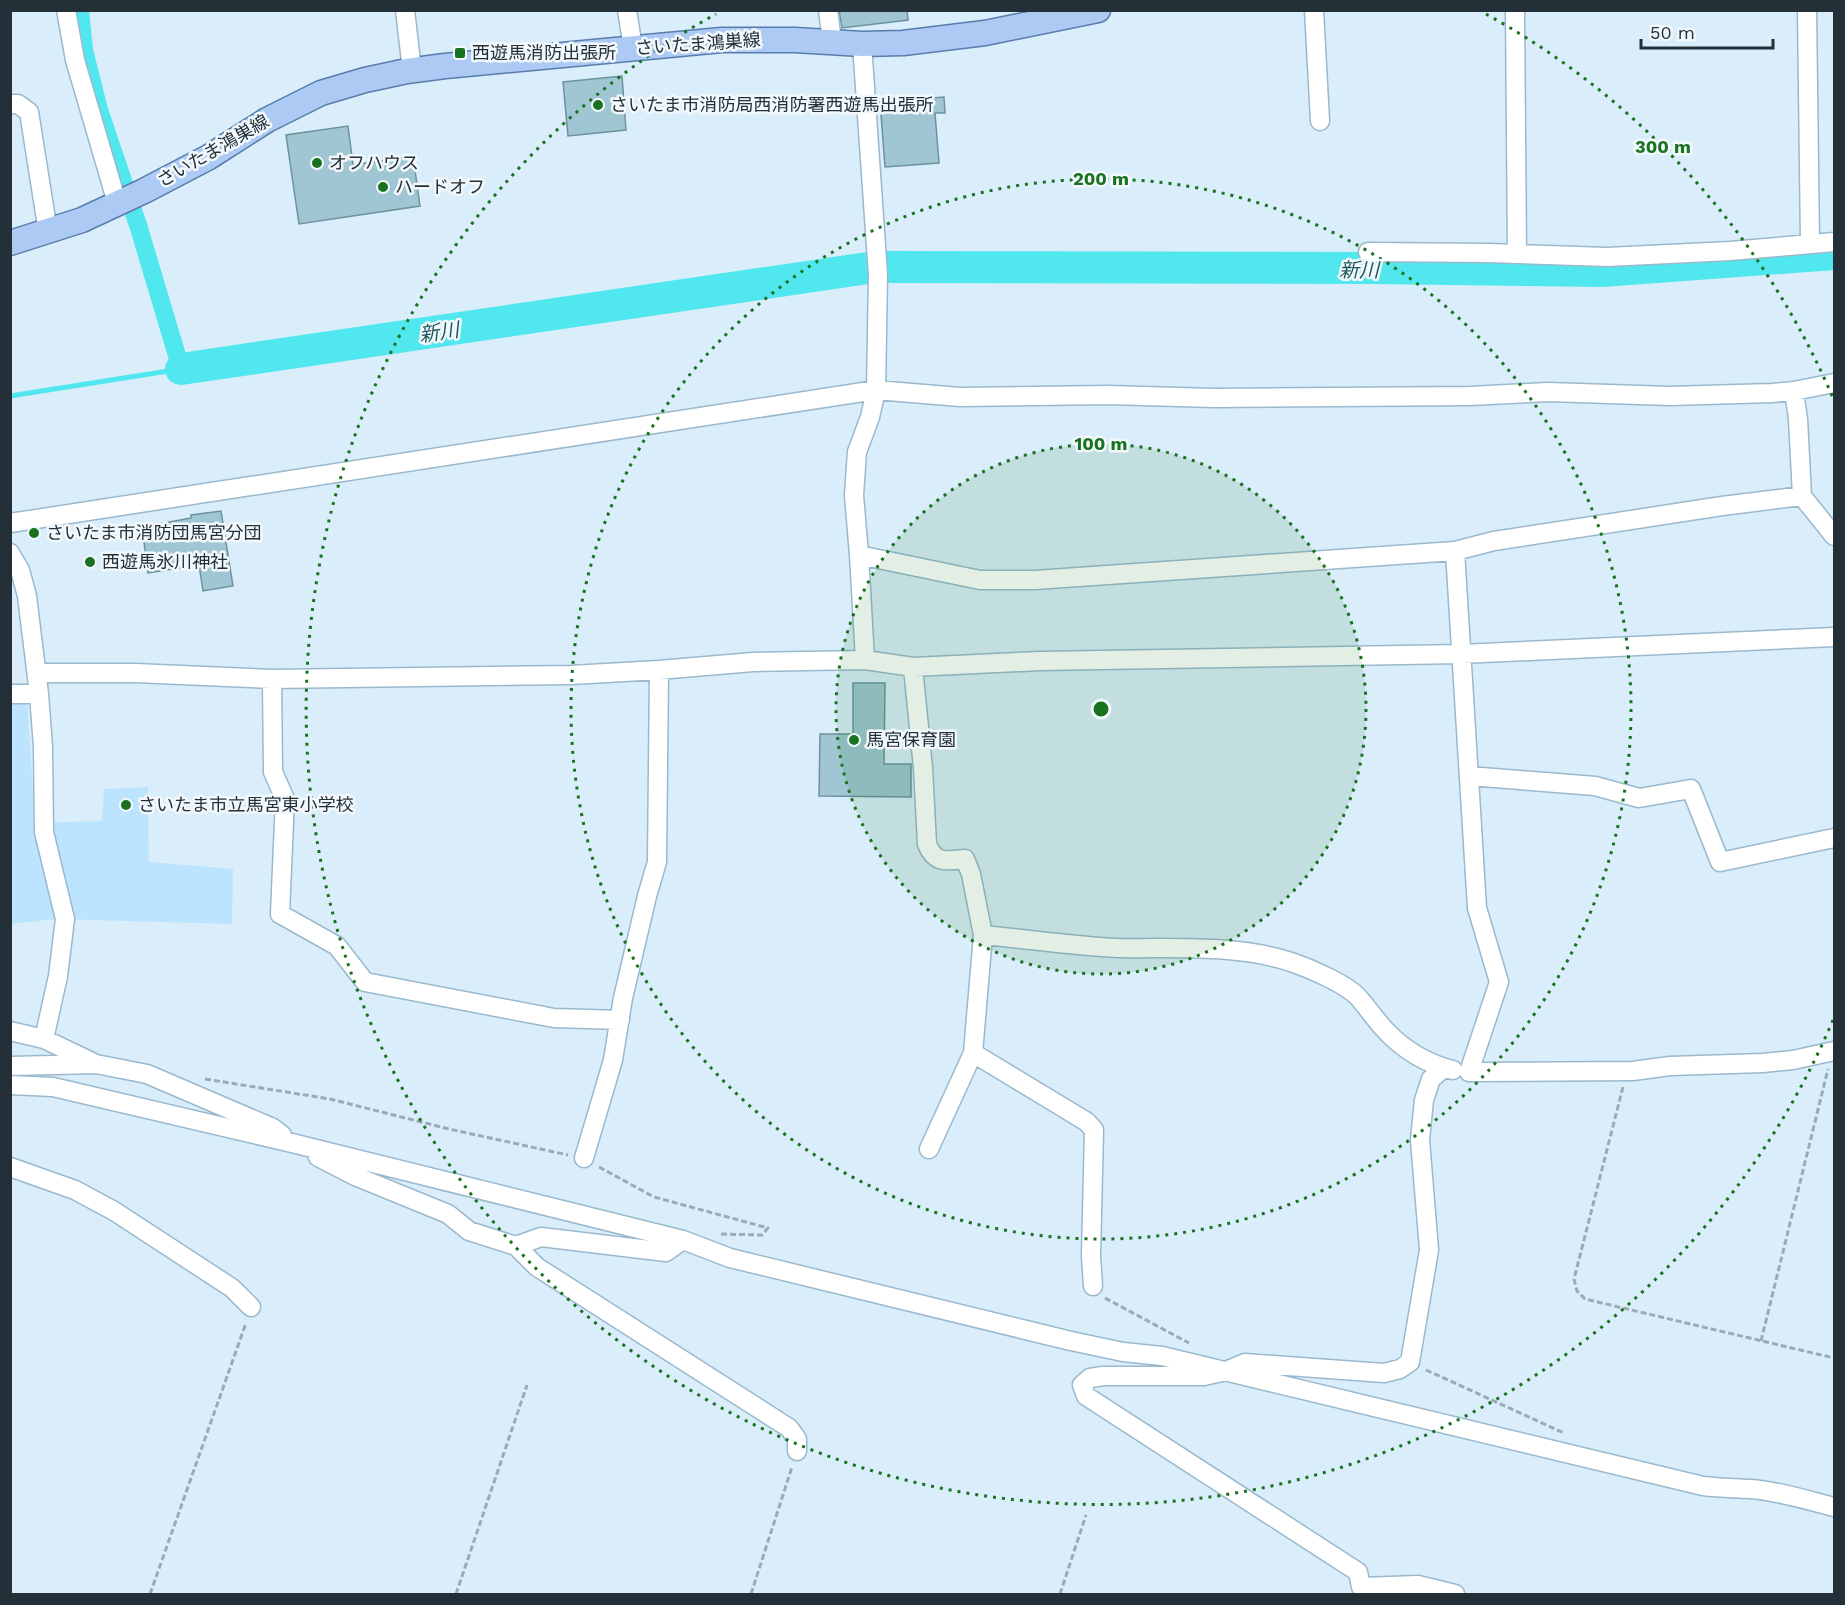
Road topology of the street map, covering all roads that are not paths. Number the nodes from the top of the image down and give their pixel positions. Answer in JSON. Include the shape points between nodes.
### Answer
{"nodes":[{"id":1,"x":66,"y":10,"type":"edge"},
{"id":2,"x":405,"y":10,"type":"edge"},
{"id":3,"x":627,"y":10,"type":"edge"},
{"id":4,"x":828,"y":10,"type":"edge"},
{"id":5,"x":1098,"y":10,"type":"edge"},
{"id":6,"x":1314,"y":10,"type":"edge"},
{"id":7,"x":1515,"y":10,"type":"edge"},
{"id":8,"x":1807,"y":10,"type":"edge"},
{"id":9,"x":1056,"y":15,"type":"edge"},
{"id":10,"x":832,"y":41,"type":"junction"},
{"id":11,"x":862,"y":44,"type":"junction"},
{"id":12,"x":633,"y":48,"type":"junction"},
{"id":13,"x":412,"y":70,"type":"junction"},
{"id":14,"x":10,"y":104,"type":"edge"},
{"id":15,"x":1320,"y":121,"type":"dead end"},
{"id":16,"x":117,"y":203,"type":"junction"},
{"id":17,"x":48,"y":232,"type":"junction"},
{"id":18,"x":1834,"y":242,"type":"edge"},
{"id":19,"x":10,"y":243,"type":"edge"},
{"id":20,"x":1810,"y":244,"type":"junction"},
{"id":21,"x":1368,"y":252,"type":"dead end"},
{"id":22,"x":1517,"y":254,"type":"junction"},
{"id":23,"x":1834,"y":382,"type":"edge"},
{"id":24,"x":876,"y":390,"type":"junction"},
{"id":25,"x":1794,"y":391,"type":"junction"},
{"id":26,"x":1802,"y":496,"type":"junction"},
{"id":27,"x":10,"y":524,"type":"edge"},
{"id":28,"x":1834,"y":536,"type":"edge"},
{"id":29,"x":1455,"y":551,"type":"junction"},
{"id":30,"x":10,"y":553,"type":"edge"},
{"id":31,"x":859,"y":555,"type":"junction"},
{"id":32,"x":1834,"y":637,"type":"edge"},
{"id":33,"x":1461,"y":654,"type":"junction"},
{"id":34,"x":865,"y":660,"type":"junction"},
{"id":35,"x":913,"y":667,"type":"junction"},
{"id":36,"x":659,"y":670,"type":"junction"},
{"id":37,"x":37,"y":673,"type":"junction"},
{"id":38,"x":272,"y":678,"type":"junction"},
{"id":39,"x":10,"y":694,"type":"edge"},
{"id":40,"x":39,"y":694,"type":"junction"},
{"id":41,"x":1469,"y":776,"type":"junction"},
{"id":42,"x":1834,"y":838,"type":"edge"},
{"id":43,"x":983,"y":935,"type":"junction"},
{"id":44,"x":620,"y":1020,"type":"junction"},
{"id":45,"x":10,"y":1031,"type":"edge"},
{"id":46,"x":44,"y":1039,"type":"junction"},
{"id":47,"x":1833,"y":1052,"type":"edge"},
{"id":48,"x":972,"y":1053,"type":"junction"},
{"id":49,"x":96,"y":1064,"type":"junction"},
{"id":50,"x":10,"y":1066,"type":"edge"},
{"id":51,"x":1444,"y":1068,"type":"junction"},
{"id":52,"x":1469,"y":1072,"type":"junction"},
{"id":53,"x":10,"y":1085,"type":"edge"},
{"id":54,"x":292,"y":1143,"type":"junction"},
{"id":55,"x":929,"y":1149,"type":"dead end"},
{"id":56,"x":584,"y":1158,"type":"road end"},
{"id":57,"x":10,"y":1167,"type":"edge"},
{"id":58,"x":683,"y":1240,"type":"junction"},
{"id":59,"x":516,"y":1246,"type":"junction"},
{"id":60,"x":1093,"y":1286,"type":"road end"},
{"id":61,"x":251,"y":1307,"type":"road end"},
{"id":62,"x":1226,"y":1371,"type":"junction"},
{"id":63,"x":797,"y":1451,"type":"road end"},
{"id":64,"x":1834,"y":1507,"type":"edge"},
{"id":65,"x":1455,"y":1594,"type":"edge"}],
"edges":[{"from":1,"to":16,"type":"street","via":[[75,60]]},
{"from":2,"to":13,"type":"street"},
{"from":3,"to":12,"type":"street"},
{"from":4,"to":10,"type":"street"},
{"from":5,"to":9,"type":"main road","name":"さいたま鴻巣線"},
{"from":6,"to":15,"type":"street"},
{"from":7,"to":22,"type":"street"},
{"from":8,"to":20,"type":"street"},
{"from":9,"to":11,"type":"main road","name":"さいたま鴻巣線","via":[[955,38]]},
{"from":10,"to":11,"type":"main road","name":"さいたま鴻巣線"},
{"from":10,"to":12,"type":"main road","name":"さいたま鴻巣線","via":[[722,40]]},
{"from":11,"to":24,"type":"street","via":[[878,275]]},
{"from":12,"to":13,"type":"main road","name":"さいたま鴻巣線"},
{"from":13,"to":16,"type":"main road","name":"さいたま鴻巣線","via":[[344,85],[304,101],[176,175]]},
{"from":14,"to":17,"type":"street","via":[[18,104],[28,112]]},
{"from":16,"to":17,"type":"main road","name":"さいたま鴻巣線"},
{"from":17,"to":19,"type":"main road","name":"さいたま鴻巣線"},
{"from":18,"to":20,"type":"street"},
{"from":20,"to":22,"type":"street","via":[[1607,257]]},
{"from":21,"to":22,"type":"street"},
{"from":23,"to":25,"type":"street"},
{"from":24,"to":25,"type":"street","via":[[960,397],[1108,394],[1214,398],[1548,392],[1670,396]]},
{"from":24,"to":27,"type":"street"},
{"from":24,"to":31,"type":"street","via":[[857,452],[854,495]]},
{"from":25,"to":26,"type":"street"},
{"from":26,"to":28,"type":"street"},
{"from":26,"to":29,"type":"street","via":[[1494,541]]},
{"from":29,"to":31,"type":"street","via":[[1035,580],[980,580]]},
{"from":29,"to":33,"type":"street"},
{"from":30,"to":37,"type":"street","via":[[20,570],[27,596]]},
{"from":31,"to":34,"type":"street"},
{"from":32,"to":33,"type":"street"},
{"from":33,"to":35,"type":"street"},
{"from":33,"to":41,"type":"street"},
{"from":34,"to":35,"type":"street"},
{"from":34,"to":36,"type":"street","via":[[753,662]]},
{"from":35,"to":43,"type":"street","via":[[927,844],[931,854],[940,860],[965,859]]},
{"from":36,"to":38,"type":"street","via":[[571,675]]},
{"from":36,"to":44,"type":"street","via":[[657,862]]},
{"from":37,"to":38,"type":"street"},
{"from":37,"to":40,"type":"street"},
{"from":38,"to":44,"type":"street","via":[[273,772],[285,799],[280,914],[337,946],[365,982],[554,1018]]},
{"from":39,"to":40,"type":"street"},
{"from":40,"to":46,"type":"street","via":[[44,832],[65,919]]},
{"from":41,"to":42,"type":"street","via":[[1595,786],[1639,798],[1691,789],[1720,862]]},
{"from":41,"to":52,"type":"street","via":[[1477,908],[1499,982]]},
{"from":43,"to":48,"type":"street"},
{"from":43,"to":51,"type":"street","via":[[1115,948],[1261,954],[1294,963],[1345,987],[1397,1042]]},
{"from":44,"to":56,"type":"street","via":[[613,1060]]},
{"from":45,"to":46,"type":"street"},
{"from":46,"to":49,"type":"street"},
{"from":47,"to":52,"type":"street","via":[[1763,1063],[1627,1071]]},
{"from":48,"to":55,"type":"street"},
{"from":48,"to":60,"type":"street","via":[[1087,1122],[1094,1130]]},
{"from":49,"to":50,"type":"street"},
{"from":49,"to":54,"type":"street","via":[[147,1074],[172,1084],[273,1128]]},
{"from":51,"to":52,"type":"street"},
{"from":51,"to":62,"type":"street","via":[[1431,1079],[1424,1101],[1420,1140],[1429,1250],[1410,1362],[1384,1373],[1245,1363]]},
{"from":53,"to":54,"type":"street","via":[[53,1087]]},
{"from":54,"to":58,"type":"street"},
{"from":54,"to":59,"type":"street","via":[[355,1176],[448,1214],[470,1232]]},
{"from":57,"to":61,"type":"street","via":[[75,1190],[114,1211],[232,1288]]},
{"from":58,"to":59,"type":"street","via":[[666,1252],[541,1237]]},
{"from":58,"to":62,"type":"street","via":[[730,1258],[1071,1341]]},
{"from":59,"to":63,"type":"street","via":[[537,1266],[789,1428],[797,1439]]},
{"from":62,"to":64,"type":"street","via":[[1703,1486],[1751,1489]]},
{"from":62,"to":65,"type":"street","via":[[1204,1376],[1103,1376],[1090,1378],[1082,1385],[1086,1396],[1358,1572],[1362,1587],[1418,1585]]}]}
